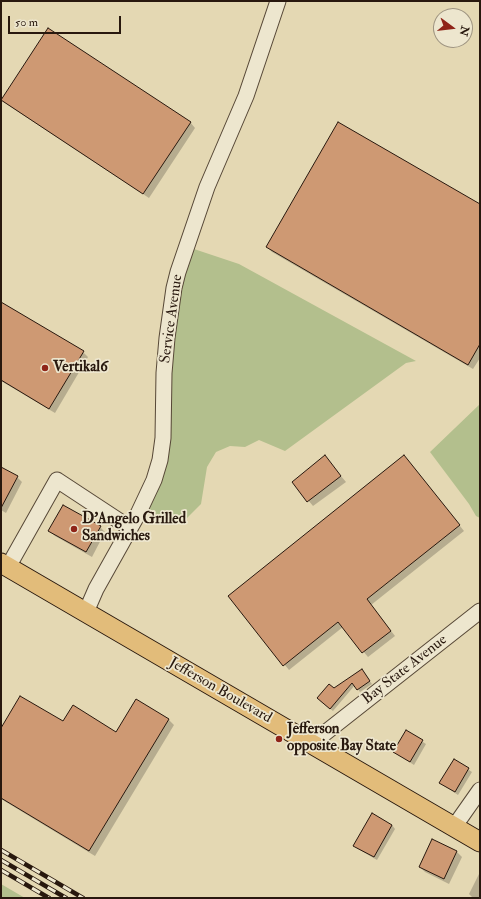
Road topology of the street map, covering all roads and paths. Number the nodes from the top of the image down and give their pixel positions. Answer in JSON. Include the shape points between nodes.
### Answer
{"nodes":[{"id":1,"x":278,"y":1,"type":"edge"},
{"id":2,"x":130,"y":528,"type":"junction"},
{"id":3,"x":5,"y":565,"type":"edge"},
{"id":4,"x":480,"y":610,"type":"edge"},
{"id":5,"x":86,"y":612,"type":"junction"},
{"id":6,"x":311,"y":744,"type":"junction"},
{"id":7,"x":480,"y":790,"type":"edge"},
{"id":8,"x":454,"y":827,"type":"junction"},
{"id":9,"x":480,"y":842,"type":"edge"}],
"edges":[{"from":1,"to":2,"type":"street","name":"Service Avenue","via":[[246,96],[207,187],[178,272],[167,338],[160,460],[150,491]]},
{"from":2,"to":3,"type":"street","via":[[57,480]]},
{"from":2,"to":5,"type":"street","name":"Service Avenue"},
{"from":3,"to":5,"type":"main road","name":"Jefferson Boulevard"},
{"from":4,"to":6,"type":"street","name":"Bay State Avenue"},
{"from":5,"to":6,"type":"main road","name":"Jefferson Boulevard"},
{"from":6,"to":8,"type":"main road","name":"Jefferson Boulevard"},
{"from":7,"to":8,"type":"street"},
{"from":8,"to":9,"type":"main road","name":"Jefferson Boulevard"}]}
